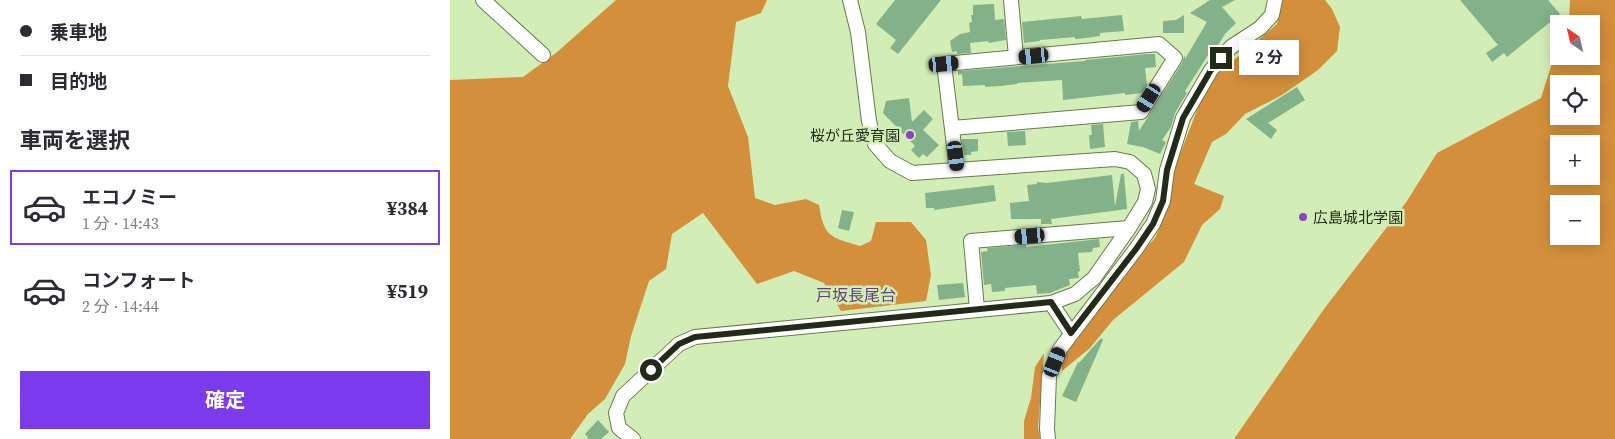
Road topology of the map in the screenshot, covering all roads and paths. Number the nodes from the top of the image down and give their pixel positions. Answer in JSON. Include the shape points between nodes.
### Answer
{"nodes":[{"id":1,"x":483,"y":0,"type":"edge"},
{"id":2,"x":850,"y":0,"type":"edge"},
{"id":3,"x":1011,"y":0,"type":"edge"},
{"id":4,"x":1275,"y":0,"type":"edge"},
{"id":5,"x":543,"y":55,"type":"dead end"},
{"id":6,"x":1016,"y":58,"type":"junction"},
{"id":7,"x":952,"y":128,"type":"junction"},
{"id":8,"x":957,"y":170,"type":"junction"},
{"id":9,"x":1129,"y":228,"type":"junction"},
{"id":10,"x":1051,"y":302,"type":"junction"},
{"id":11,"x":977,"y":309,"type":"junction"},
{"id":12,"x":1071,"y":333,"type":"junction"},
{"id":13,"x":633,"y":439,"type":"edge"},
{"id":14,"x":1048,"y":439,"type":"edge"}],
"edges":[{"from":1,"to":5,"type":"street"},
{"from":2,"to":8,"type":"street","via":[[875,144],[890,161],[912,173]]},
{"from":3,"to":6,"type":"street"},
{"from":4,"to":12,"type":"street","via":[[1272,14],[1260,28],[1231,47],[1211,70],[1183,118],[1167,170],[1163,201],[1153,224]]},
{"from":6,"to":7,"type":"street","via":[[944,64]]},
{"from":6,"to":7,"type":"street","via":[[1159,44],[1175,58],[1141,112]]},
{"from":7,"to":8,"type":"street"},
{"from":8,"to":9,"type":"street","via":[[1115,159],[1130,162],[1144,174],[1148,189],[1145,202]]},
{"from":9,"to":10,"type":"street","via":[[1094,278],[1075,294]]},
{"from":9,"to":11,"type":"street","via":[[971,241]]},
{"from":10,"to":11,"type":"street"},
{"from":10,"to":12,"type":"street"},
{"from":11,"to":13,"type":"street","via":[[695,337],[679,344],[623,396],[616,412],[619,428]]},
{"from":12,"to":14,"type":"street","via":[[1060,349],[1049,376]]}]}
